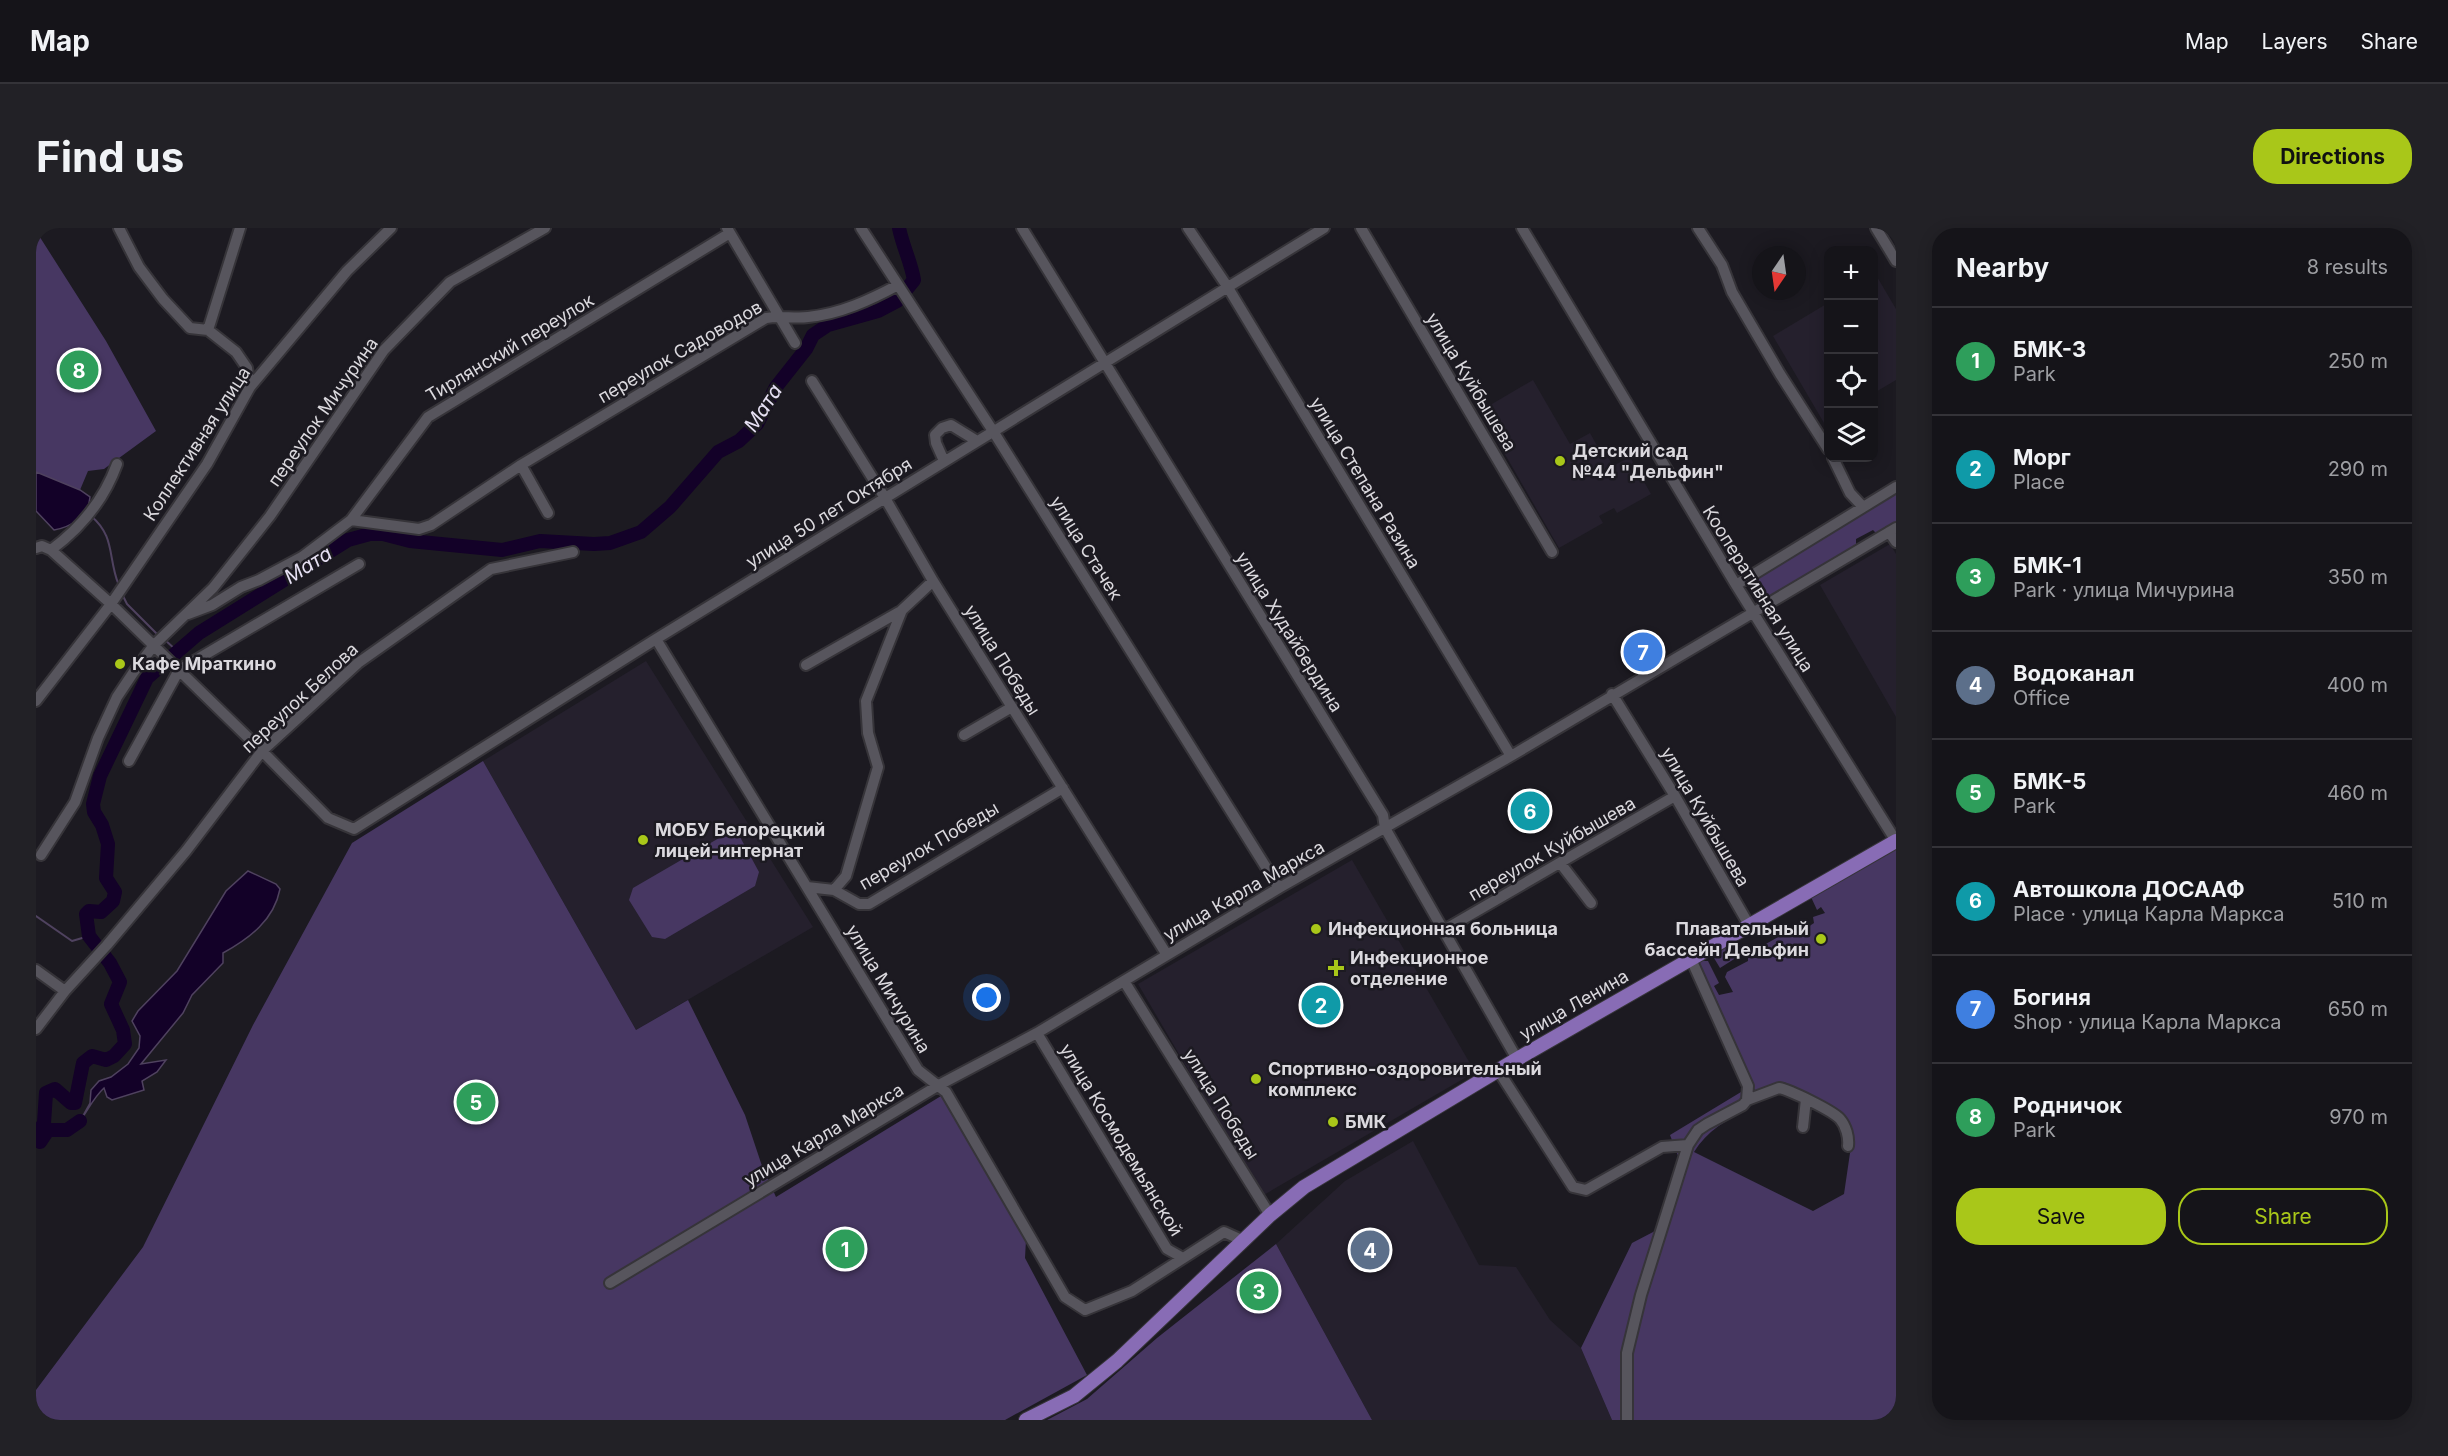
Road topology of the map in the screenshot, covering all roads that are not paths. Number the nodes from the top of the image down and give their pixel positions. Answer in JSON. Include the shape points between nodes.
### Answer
{"nodes":[{"id":1,"x":119,"y":228,"type":"edge"},
{"id":2,"x":240,"y":228,"type":"edge"},
{"id":3,"x":391,"y":228,"type":"edge"},
{"id":4,"x":545,"y":228,"type":"edge"},
{"id":5,"x":861,"y":228,"type":"edge"},
{"id":6,"x":1022,"y":228,"type":"edge"},
{"id":7,"x":1188,"y":228,"type":"edge"},
{"id":8,"x":1324,"y":228,"type":"edge"},
{"id":9,"x":1361,"y":228,"type":"edge"},
{"id":10,"x":1522,"y":228,"type":"edge"},
{"id":11,"x":1698,"y":228,"type":"edge"},
{"id":12,"x":1876,"y":228,"type":"edge"},
{"id":13,"x":729,"y":231,"type":"edge"},
{"id":14,"x":1896,"y":261,"type":"edge"},
{"id":15,"x":898,"y":285,"type":"junction"},
{"id":16,"x":1227,"y":286,"type":"junction"},
{"id":17,"x":778,"y":315,"type":"junction"},
{"id":18,"x":208,"y":330,"type":"junction"},
{"id":19,"x":795,"y":343,"type":"dead end"},
{"id":20,"x":1103,"y":363,"type":"junction"},
{"id":21,"x":812,"y":381,"type":"dead end"},
{"id":22,"x":250,"y":387,"type":"junction"},
{"id":23,"x":993,"y":431,"type":"junction"},
{"id":24,"x":977,"y":441,"type":"junction"},
{"id":25,"x":1824,"y":443,"type":"edge"},
{"id":26,"x":944,"y":461,"type":"junction"},
{"id":27,"x":1835,"y":462,"type":"edge"},
{"id":28,"x":117,"y":464,"type":"dead end"},
{"id":29,"x":521,"y":465,"type":"junction"},
{"id":30,"x":1896,"y":487,"type":"edge"},
{"id":31,"x":885,"y":498,"type":"junction"},
{"id":32,"x":1863,"y":507,"type":"junction"},
{"id":33,"x":548,"y":513,"type":"dead end"},
{"id":34,"x":351,"y":520,"type":"junction"},
{"id":35,"x":1893,"y":530,"type":"edge"},
{"id":36,"x":1896,"y":542,"type":"edge"},
{"id":37,"x":36,"y":548,"type":"edge"},
{"id":38,"x":51,"y":550,"type":"junction"},
{"id":39,"x":573,"y":552,"type":"dead end"},
{"id":40,"x":1552,"y":552,"type":"dead end"},
{"id":41,"x":359,"y":564,"type":"dead end"},
{"id":42,"x":933,"y":581,"type":"junction"},
{"id":43,"x":1736,"y":585,"type":"junction"},
{"id":44,"x":111,"y":604,"type":"junction"},
{"id":45,"x":902,"y":610,"type":"junction"},
{"id":46,"x":1753,"y":612,"type":"junction"},
{"id":47,"x":184,"y":616,"type":"junction"},
{"id":48,"x":656,"y":639,"type":"junction"},
{"id":49,"x":159,"y":640,"type":"junction"},
{"id":50,"x":806,"y":665,"type":"dead end"},
{"id":51,"x":178,"y":670,"type":"junction"},
{"id":52,"x":1612,"y":694,"type":"junction"},
{"id":53,"x":36,"y":701,"type":"edge"},
{"id":54,"x":1012,"y":707,"type":"junction"},
{"id":55,"x":964,"y":735,"type":"dead end"},
{"id":56,"x":262,"y":751,"type":"junction"},
{"id":57,"x":1511,"y":756,"type":"junction"},
{"id":58,"x":129,"y":760,"type":"dead end"},
{"id":59,"x":1063,"y":788,"type":"junction"},
{"id":60,"x":1675,"y":796,"type":"junction"},
{"id":61,"x":1385,"y":828,"type":"junction"},
{"id":62,"x":1896,"y":841,"type":"edge"},
{"id":63,"x":41,"y":855,"type":"dead end"},
{"id":64,"x":1561,"y":864,"type":"junction"},
{"id":65,"x":807,"y":886,"type":"junction"},
{"id":66,"x":1279,"y":888,"type":"junction"},
{"id":67,"x":834,"y":890,"type":"junction"},
{"id":68,"x":1591,"y":903,"type":"dead end"},
{"id":69,"x":1749,"y":925,"type":"junction"},
{"id":70,"x":1444,"y":930,"type":"junction"},
{"id":71,"x":1167,"y":955,"type":"junction"},
{"id":72,"x":1691,"y":959,"type":"junction"},
{"id":73,"x":36,"y":970,"type":"edge"},
{"id":74,"x":1124,"y":981,"type":"junction"},
{"id":75,"x":65,"y":991,"type":"junction"},
{"id":76,"x":36,"y":1029,"type":"edge"},
{"id":77,"x":1037,"y":1033,"type":"junction"},
{"id":78,"x":1517,"y":1059,"type":"junction"},
{"id":79,"x":1498,"y":1070,"type":"junction"},
{"id":80,"x":939,"y":1085,"type":"junction"},
{"id":81,"x":1806,"y":1099,"type":"junction"},
{"id":82,"x":1747,"y":1100,"type":"junction"},
{"id":83,"x":1803,"y":1127,"type":"dead end"},
{"id":84,"x":1688,"y":1145,"type":"junction"},
{"id":85,"x":1848,"y":1146,"type":"dead end"},
{"id":86,"x":1270,"y":1215,"type":"junction"},
{"id":87,"x":1244,"y":1241,"type":"junction"},
{"id":88,"x":1183,"y":1258,"type":"junction"},
{"id":89,"x":610,"y":1283,"type":"dead end"},
{"id":90,"x":1026,"y":1420,"type":"edge"},
{"id":91,"x":1627,"y":1420,"type":"edge"}],
"edges":[{"from":1,"to":18,"type":"street","via":[[139,267],[163,299],[190,328]]},
{"from":2,"to":18,"type":"street"},
{"from":3,"to":22,"type":"street","name":"Коллективная улица","via":[[347,271]]},
{"from":4,"to":47,"type":"street","name":"переулок Мичурина","via":[[450,282],[384,350],[270,516],[213,588]]},
{"from":5,"to":15,"type":"street","name":"улица Стачек"},
{"from":6,"to":20,"type":"street","name":"улица Худайбердина"},
{"from":7,"to":16,"type":"street","name":"улица Степана Разина"},
{"from":8,"to":16,"type":"street","name":"улица 50 лет Октября"},
{"from":9,"to":40,"type":"street","name":"улица Куйбышева"},
{"from":10,"to":43,"type":"street","name":"Кооперативная улица"},
{"from":11,"to":25,"type":"street","via":[[1780,374]]},
{"from":12,"to":14,"type":"street"},
{"from":13,"to":17,"type":"street"},
{"from":13,"to":34,"type":"street","name":"Тирлянский переулок","via":[[428,417]]},
{"from":15,"to":17,"type":"street","name":"переулок Садоводов","via":[[861,304],[808,318]]},
{"from":15,"to":23,"type":"street","name":"улица Стачек"},
{"from":16,"to":20,"type":"street","name":"улица 50 лет Октября"},
{"from":16,"to":57,"type":"street","name":"улица Степана Разина"},
{"from":17,"to":19,"type":"street"},
{"from":17,"to":29,"type":"street","name":"переулок Садоводов","via":[[766,318]]},
{"from":18,"to":22,"type":"street","via":[[236,352],[247,369]]},
{"from":20,"to":23,"type":"street","name":"улица 50 лет Октября"},
{"from":20,"to":61,"type":"street","name":"улица Худайбердина","via":[[1382,814]]},
{"from":21,"to":31,"type":"street","name":"улица Победы"},
{"from":22,"to":44,"type":"street","name":"Коллективная улица","via":[[207,464]]},
{"from":23,"to":24,"type":"street","name":"улица 50 лет Октября"},
{"from":23,"to":66,"type":"street","name":"улица Стачек"},
{"from":24,"to":26,"type":"street","name":"улица 50 лет Октября"},
{"from":24,"to":26,"type":"street","via":[[962,430],[942,428],[935,435]]},
{"from":26,"to":31,"type":"street","name":"улица 50 лет Октября"},
{"from":27,"to":32,"type":"street","via":[[1850,493]]},
{"from":28,"to":38,"type":"street","via":[[107,490],[70,536]]},
{"from":29,"to":33,"type":"street"},
{"from":29,"to":34,"type":"street","name":"переулок Садоводов","via":[[419,529]]},
{"from":30,"to":32,"type":"street"},
{"from":31,"to":42,"type":"street","name":"улица Победы"},
{"from":31,"to":48,"type":"street","name":"улица 50 лет Октября"},
{"from":32,"to":43,"type":"street"},
{"from":34,"to":47,"type":"street","name":"Тирлянский переулок","via":[[302,557]]},
{"from":35,"to":36,"type":"street"},
{"from":35,"to":46,"type":"street","name":"улица Карла Маркса"},
{"from":37,"to":38,"type":"street"},
{"from":38,"to":44,"type":"street"},
{"from":39,"to":56,"type":"street","name":"переулок Белова","via":[[491,570],[358,663]]},
{"from":41,"to":51,"type":"street"},
{"from":42,"to":45,"type":"street"},
{"from":42,"to":54,"type":"street","name":"улица Победы"},
{"from":43,"to":46,"type":"street","name":"Кооперативная улица"},
{"from":44,"to":49,"type":"street"},
{"from":44,"to":53,"type":"street","name":"Коллективная улица"},
{"from":45,"to":50,"type":"street"},
{"from":45,"to":67,"type":"street","via":[[866,701],[868,733],[878,767],[846,876]]},
{"from":46,"to":52,"type":"street","name":"улица Карла Маркса"},
{"from":46,"to":62,"type":"street","name":"Кооперативная улица"},
{"from":47,"to":49,"type":"street","name":"переулок Мичурина"},
{"from":48,"to":56,"type":"street","name":"улица 50 лет Октября","via":[[354,829],[328,819]]},
{"from":48,"to":65,"type":"street","name":"улица Мичурина"},
{"from":49,"to":51,"type":"street"},
{"from":49,"to":63,"type":"street","via":[[117,697],[75,802]]},
{"from":51,"to":56,"type":"street"},
{"from":51,"to":58,"type":"street"},
{"from":52,"to":57,"type":"street","name":"улица Карла Маркса"},
{"from":52,"to":60,"type":"street","name":"улица Куйбышева"},
{"from":54,"to":55,"type":"street"},
{"from":54,"to":59,"type":"street","name":"улица Победы"},
{"from":56,"to":75,"type":"street","name":"переулок Белова","via":[[186,850]]},
{"from":57,"to":61,"type":"street","name":"улица Карла Маркса"},
{"from":59,"to":67,"type":"street","name":"переулок Победы","via":[[869,904],[859,904]]},
{"from":59,"to":71,"type":"street","name":"улица Победы"},
{"from":60,"to":64,"type":"street","name":"переулок Куйбышева"},
{"from":60,"to":69,"type":"street","name":"улица Куйбышева"},
{"from":61,"to":66,"type":"street","name":"улица Карла Маркса"},
{"from":61,"to":70,"type":"street","name":"улица Худайбердина"},
{"from":62,"to":69,"type":"main road","name":"улица Ленина"},
{"from":64,"to":68,"type":"street"},
{"from":64,"to":70,"type":"street","name":"переулок Куйбышева"},
{"from":65,"to":67,"type":"street","name":"переулок Победы"},
{"from":65,"to":80,"type":"street","name":"улица Мичурина","via":[[918,1070]]},
{"from":66,"to":71,"type":"street","name":"улица Карла Маркса"},
{"from":69,"to":72,"type":"main road","name":"улица Ленина"},
{"from":70,"to":78,"type":"street","name":"улица Худайбердина"},
{"from":71,"to":74,"type":"street","name":"улица Карла Маркса"},
{"from":72,"to":78,"type":"main road","name":"улица Ленина"},
{"from":72,"to":82,"type":"street","via":[[1748,1086]]},
{"from":73,"to":75,"type":"street"},
{"from":74,"to":77,"type":"street","name":"улица Карла Маркса"},
{"from":74,"to":86,"type":"street","name":"улица Победы"},
{"from":75,"to":76,"type":"street","name":"переулок Белова"},
{"from":77,"to":80,"type":"street","name":"улица Карла Маркса"},
{"from":77,"to":88,"type":"street","name":"улица Космодемьянской","via":[[1167,1249]]},
{"from":78,"to":79,"type":"main road","name":"улица Ленина"},
{"from":79,"to":84,"type":"street","via":[[1573,1187],[1586,1190],[1662,1147]]},
{"from":79,"to":86,"type":"main road","name":"улица Ленина","via":[[1304,1187]]},
{"from":80,"to":88,"type":"street","name":"улица Мичурина","via":[[1065,1297],[1085,1310],[1132,1291]]},
{"from":80,"to":89,"type":"street","name":"улица Карла Маркса"},
{"from":81,"to":82,"type":"street","via":[[1779,1088]]},
{"from":81,"to":83,"type":"street"},
{"from":81,"to":85,"type":"street","via":[[1840,1118],[1849,1137]]},
{"from":82,"to":84,"type":"street","via":[[1743,1106],[1698,1130]]},
{"from":84,"to":91,"type":"street","via":[[1627,1353]]},
{"from":86,"to":87,"type":"main road","name":"улица Ленина"},
{"from":87,"to":88,"type":"street","name":"улица Мичурина","via":[[1224,1232]]},
{"from":87,"to":90,"type":"main road","name":"улица Ленина","via":[[1117,1361],[1074,1396]]}]}
